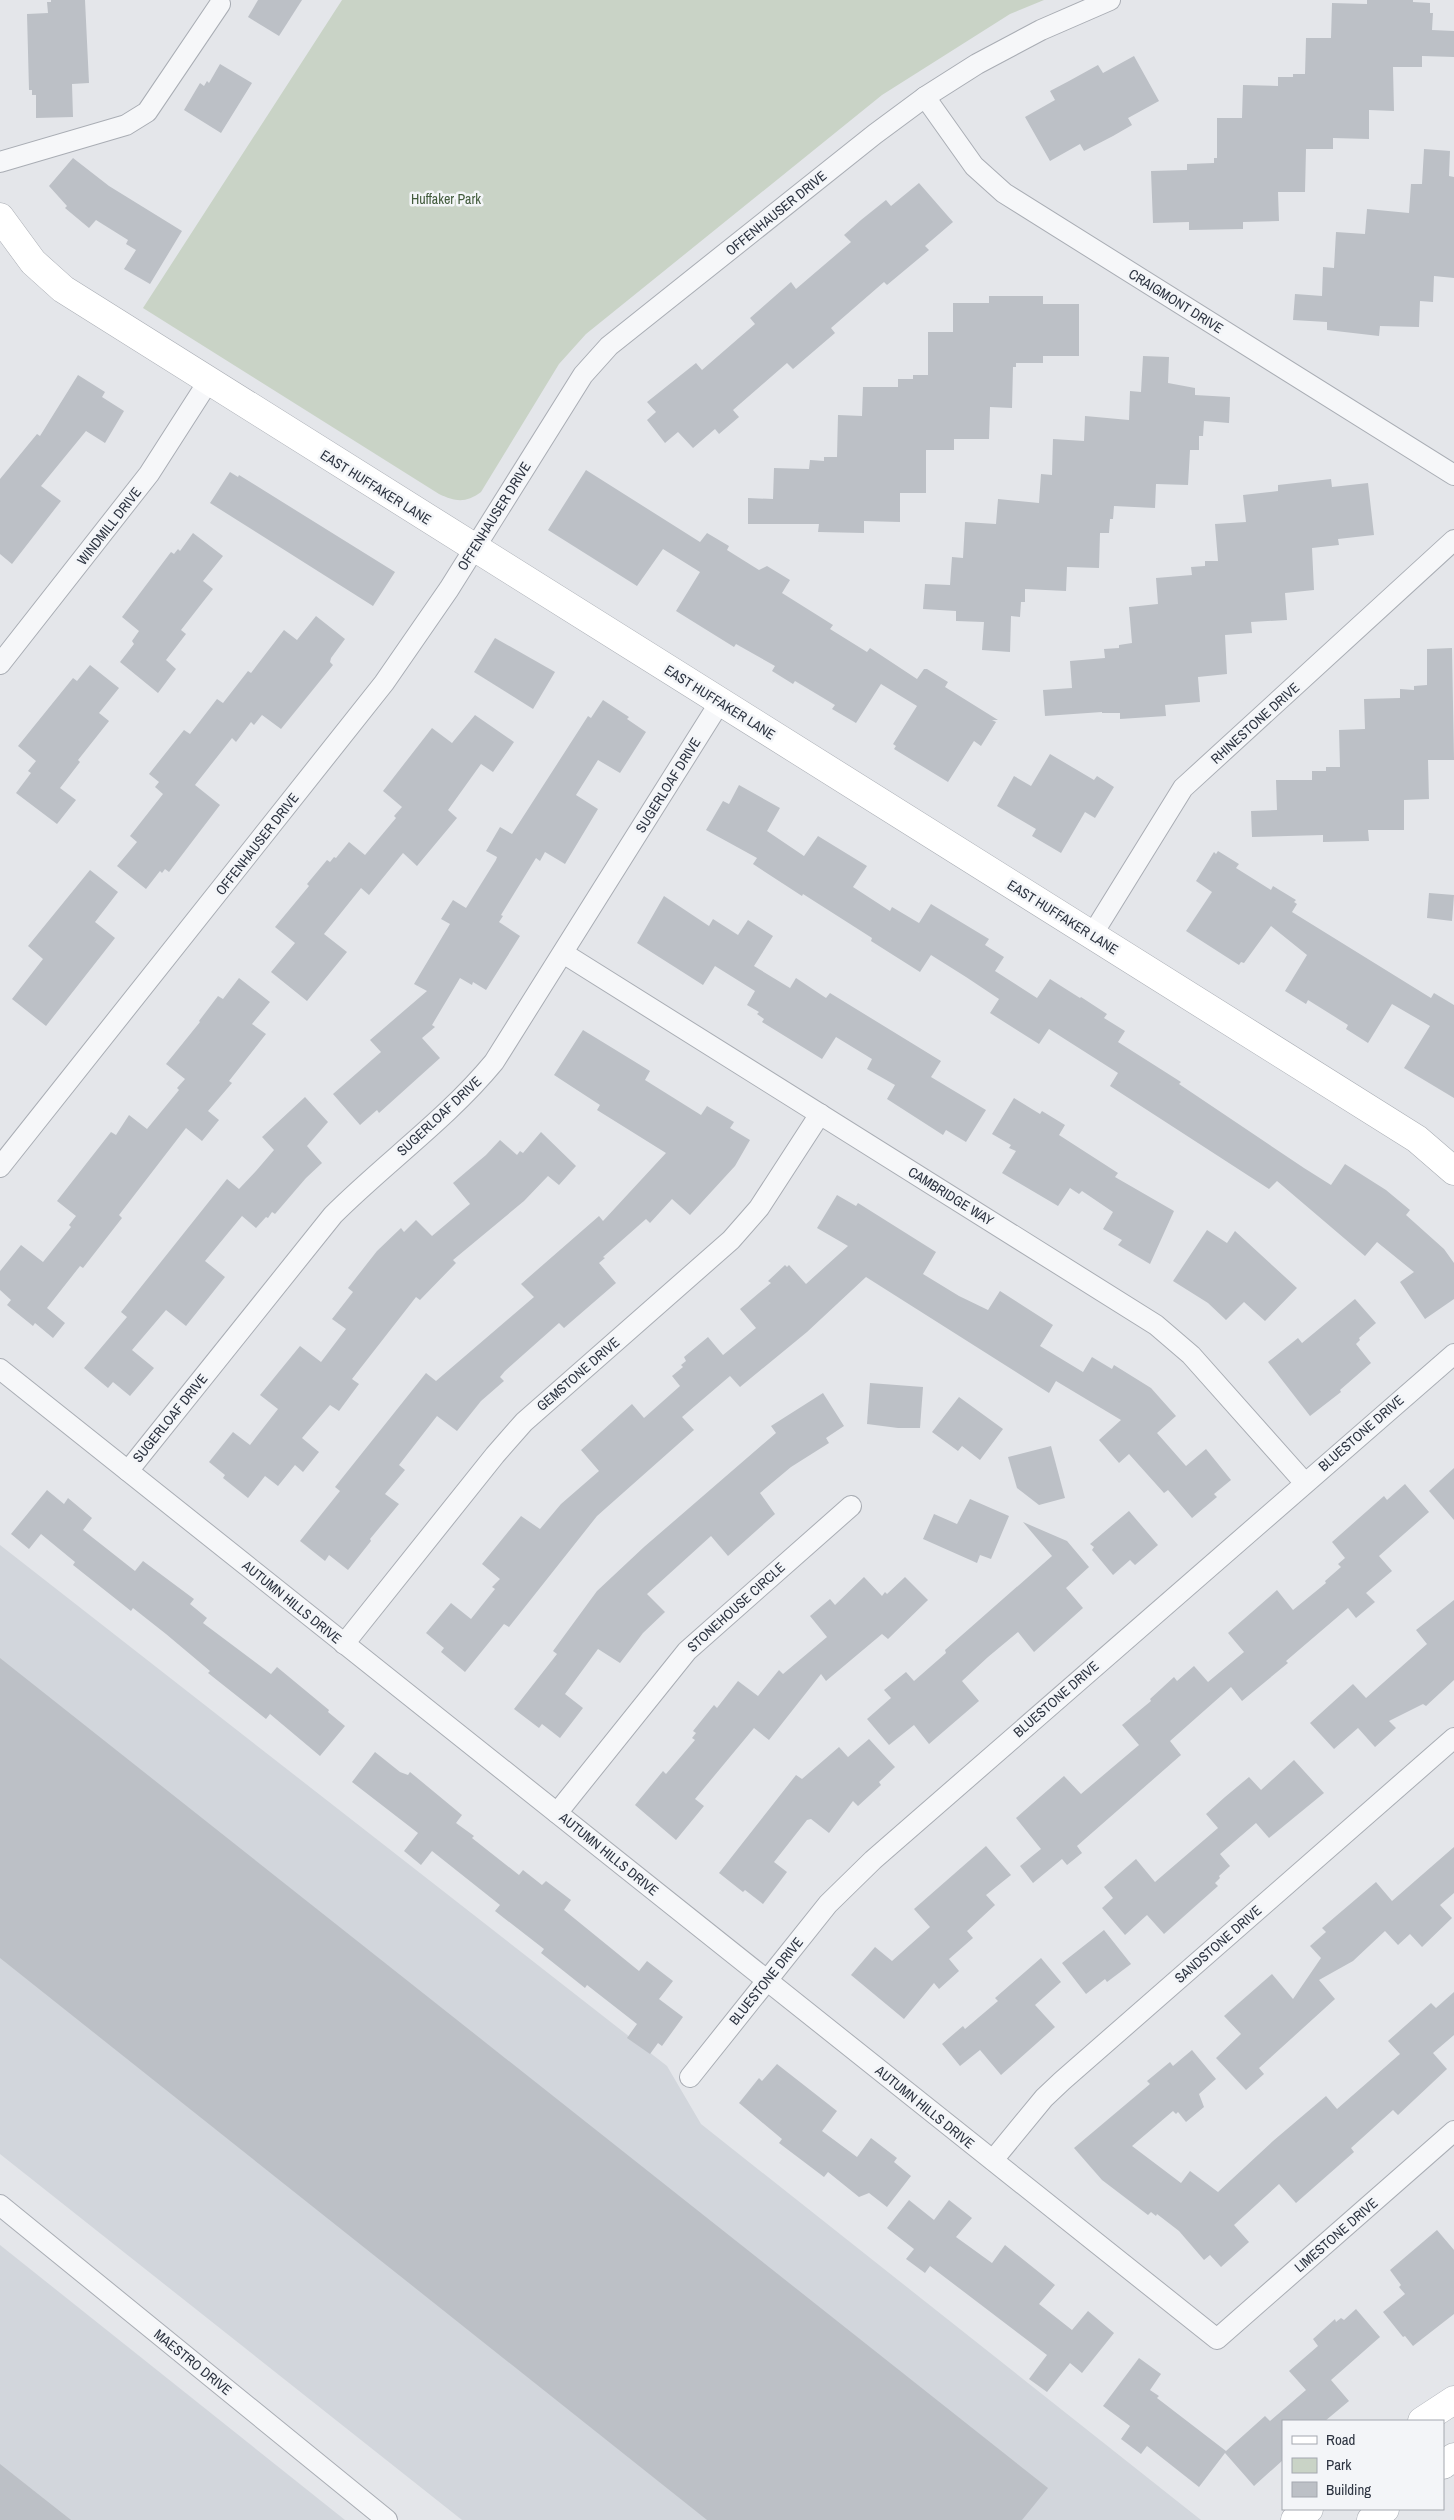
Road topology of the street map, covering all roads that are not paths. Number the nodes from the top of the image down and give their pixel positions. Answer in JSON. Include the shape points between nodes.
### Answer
{"nodes":[{"id":1,"x":1110,"y":0,"type":"edge"},
{"id":2,"x":220,"y":4,"type":"dead end"},
{"id":3,"x":925,"y":97,"type":"junction"},
{"id":4,"x":0,"y":162,"type":"edge"},
{"id":5,"x":0,"y":217,"type":"edge"},
{"id":6,"x":208,"y":382,"type":"junction"},
{"id":7,"x":1454,"y":475,"type":"edge"},
{"id":8,"x":1454,"y":540,"type":"edge"},
{"id":9,"x":474,"y":548,"type":"junction"},
{"id":10,"x":0,"y":664,"type":"edge"},
{"id":11,"x":720,"y":702,"type":"junction"},
{"id":12,"x":1092,"y":935,"type":"junction"},
{"id":13,"x":563,"y":953,"type":"junction"},
{"id":14,"x":820,"y":1114,"type":"junction"},
{"id":15,"x":0,"y":1167,"type":"edge"},
{"id":16,"x":1454,"y":1170,"type":"edge"},
{"id":17,"x":1454,"y":1354,"type":"edge"},
{"id":18,"x":0,"y":1369,"type":"edge"},
{"id":19,"x":128,"y":1471,"type":"junction"},
{"id":20,"x":1304,"y":1482,"type":"junction"},
{"id":21,"x":851,"y":1506,"type":"dead end"},
{"id":22,"x":344,"y":1644,"type":"junction"},
{"id":23,"x":1454,"y":1738,"type":"edge"},
{"id":24,"x":557,"y":1813,"type":"junction"},
{"id":25,"x":766,"y":1980,"type":"junction"},
{"id":26,"x":690,"y":2077,"type":"dead end"},
{"id":27,"x":1454,"y":2132,"type":"edge"},
{"id":28,"x":993,"y":2160,"type":"junction"},
{"id":29,"x":0,"y":2205,"type":"edge"},
{"id":30,"x":1217,"y":2339,"type":"joint"},
{"id":31,"x":1454,"y":2400,"type":"edge"},
{"id":32,"x":1424,"y":2420,"type":"edge"},
{"id":33,"x":1308,"y":2510,"type":"edge"},
{"id":34,"x":1385,"y":2510,"type":"edge"},
{"id":35,"x":387,"y":2520,"type":"edge"},
{"id":36,"x":1295,"y":2520,"type":"edge"},
{"id":37,"x":1371,"y":2520,"type":"edge"}],
"edges":[{"from":1,"to":3,"type":"street","name":"OFFENHAUSER DRIVE","via":[[1041,30],[977,64]]},
{"from":2,"to":4,"type":"street","via":[[147,112],[126,125]]},
{"from":3,"to":7,"type":"street","name":"CRAIGMONT DRIVE","via":[[974,166],[1004,193]]},
{"from":3,"to":9,"type":"street","name":"OFFENHAUSER DRIVE","via":[[609,346],[583,375]]},
{"from":5,"to":6,"type":"street","name":"EAST HUFFAKER LANE","via":[[33,262],[62,290]]},
{"from":6,"to":9,"type":"street","name":"EAST HUFFAKER LANE"},
{"from":6,"to":10,"type":"street","name":"WINDMILL DRIVE","via":[[149,474]]},
{"from":8,"to":12,"type":"street","name":"RHINESTONE DRIVE","via":[[1183,788]]},
{"from":9,"to":11,"type":"street","name":"EAST HUFFAKER LANE"},
{"from":9,"to":15,"type":"street","name":"OFFENHAUSER DRIVE","via":[[384,683]]},
{"from":11,"to":12,"type":"street","name":"EAST HUFFAKER LANE"},
{"from":11,"to":13,"type":"street","name":"SUGERLOAF DRIVE"},
{"from":12,"to":16,"type":"street","name":"EAST HUFFAKER LANE","via":[[1417,1139]]},
{"from":13,"to":14,"type":"street","name":"CAMBRIDGE WAY"},
{"from":13,"to":19,"type":"street","name":"SUGERLOAF DRIVE","via":[[494,1062],[470,1091],[333,1215]]},
{"from":14,"to":20,"type":"street","name":"CAMBRIDGE WAY","via":[[1156,1325],[1191,1354]]},
{"from":14,"to":22,"type":"street","name":"GEMSTONE DRIVE","via":[[759,1208],[731,1240],[524,1422]]},
{"from":17,"to":20,"type":"street","name":"BLUESTONE DRIVE"},
{"from":18,"to":19,"type":"street","name":"AUTUMN HILLS DRIVE"},
{"from":19,"to":22,"type":"street","name":"AUTUMN HILLS DRIVE"},
{"from":20,"to":25,"type":"street","name":"BLUESTONE DRIVE","via":[[873,1860],[828,1904]]},
{"from":21,"to":24,"type":"street","name":"STONEHOUSE CIRCLE","via":[[687,1651]]},
{"from":22,"to":24,"type":"street","name":"AUTUMN HILLS DRIVE"},
{"from":23,"to":28,"type":"street","name":"SANDSTONE DRIVE","via":[[1062,2081]]},
{"from":24,"to":25,"type":"street","name":"AUTUMN HILLS DRIVE"},
{"from":25,"to":26,"type":"street","name":"BLUESTONE DRIVE"},
{"from":25,"to":28,"type":"street","name":"AUTUMN HILLS DRIVE"},
{"from":27,"to":30,"type":"street","name":"LIMESTONE DRIVE"},
{"from":28,"to":30,"type":"street","name":"AUTUMN HILLS DRIVE"},
{"from":29,"to":35,"type":"street","name":"MAESTRO DRIVE"},
{"from":31,"to":32,"type":"street"},
{"from":33,"to":36,"type":"street"},
{"from":34,"to":37,"type":"street"}]}
